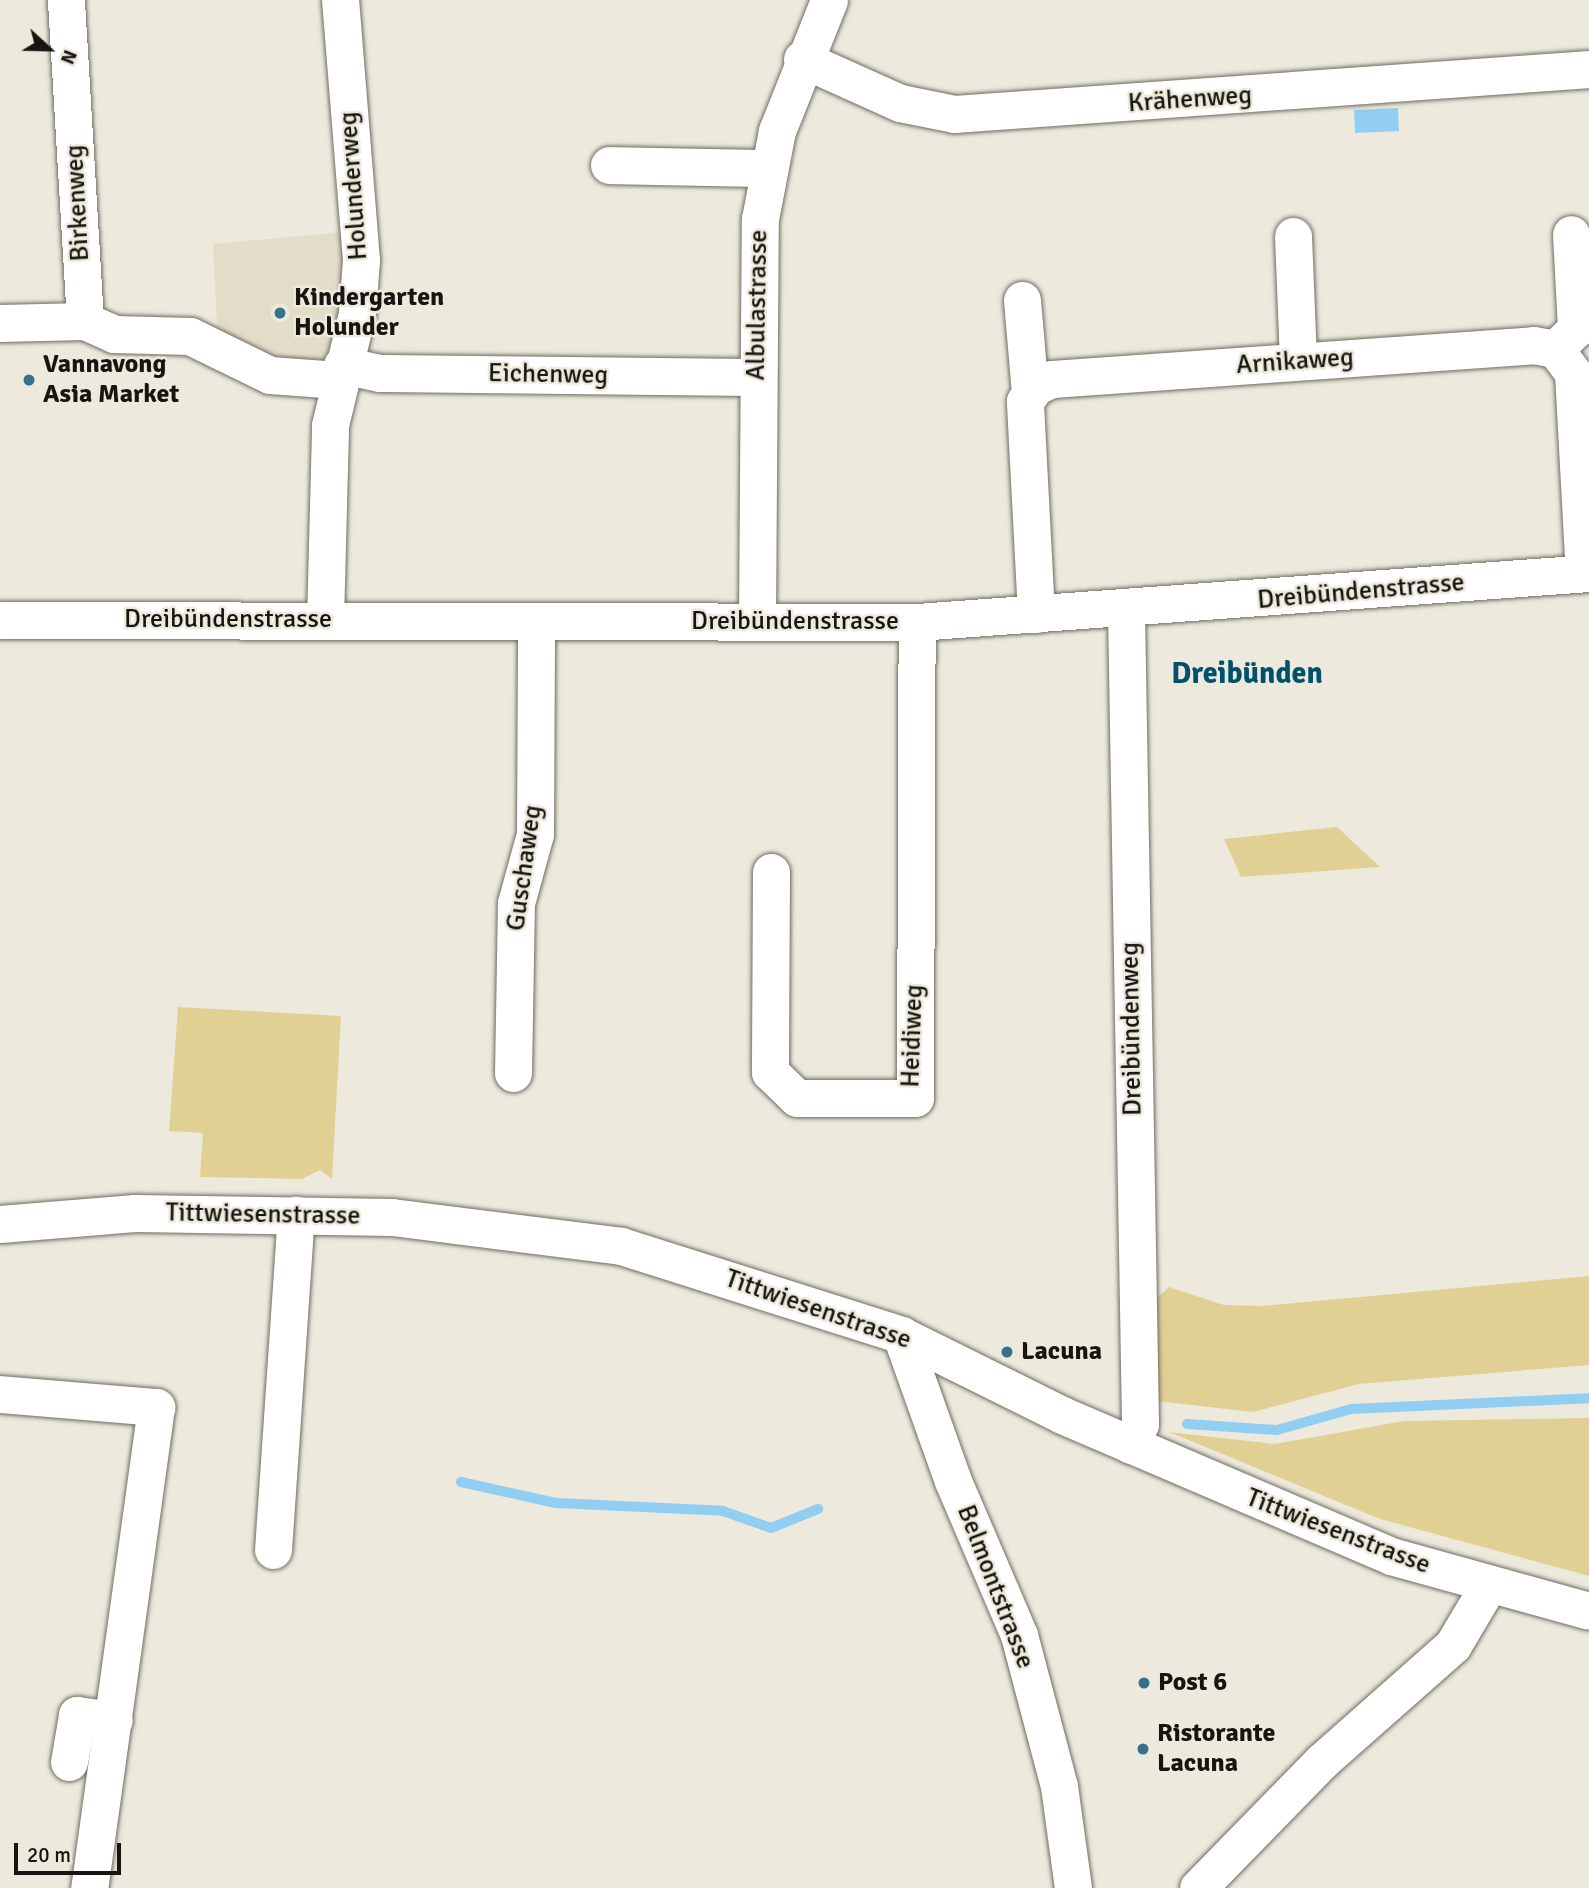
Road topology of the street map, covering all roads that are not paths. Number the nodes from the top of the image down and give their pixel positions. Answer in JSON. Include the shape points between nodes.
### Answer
{"nodes":[{"id":1,"x":66,"y":0,"type":"edge"},
{"id":2,"x":340,"y":0,"type":"edge"},
{"id":3,"x":829,"y":0,"type":"edge"},
{"id":4,"x":802,"y":59,"type":"junction"},
{"id":5,"x":1589,"y":69,"type":"edge"},
{"id":6,"x":609,"y":165,"type":"dead end"},
{"id":7,"x":768,"y":168,"type":"junction"},
{"id":8,"x":1571,"y":234,"type":"dead end"},
{"id":9,"x":1293,"y":236,"type":"dead end"},
{"id":10,"x":1022,"y":300,"type":"dead end"},
{"id":11,"x":85,"y":321,"type":"junction"},
{"id":12,"x":0,"y":323,"type":"edge"},
{"id":13,"x":1555,"y":349,"type":"junction"},
{"id":14,"x":1298,"y":361,"type":"junction"},
{"id":15,"x":340,"y":372,"type":"junction"},
{"id":16,"x":755,"y":377,"type":"junction"},
{"id":17,"x":1030,"y":394,"type":"junction"},
{"id":18,"x":1586,"y":573,"type":"edge"},
{"id":19,"x":1126,"y":612,"type":"junction"},
{"id":20,"x":1036,"y":614,"type":"junction"},
{"id":21,"x":0,"y":620,"type":"edge"},
{"id":22,"x":325,"y":621,"type":"junction"},
{"id":23,"x":536,"y":622,"type":"junction"},
{"id":24,"x":757,"y":622,"type":"junction"},
{"id":25,"x":917,"y":622,"type":"junction"},
{"id":26,"x":771,"y":872,"type":"dead end"},
{"id":27,"x":513,"y":1073,"type":"dead end"},
{"id":28,"x":296,"y":1215,"type":"junction"},
{"id":29,"x":0,"y":1224,"type":"edge"},
{"id":30,"x":901,"y":1335,"type":"junction"},
{"id":31,"x":0,"y":1394,"type":"edge"},
{"id":32,"x":1130,"y":1445,"type":"junction"},
{"id":33,"x":273,"y":1549,"type":"dead end"},
{"id":34,"x":1488,"y":1586,"type":"junction"},
{"id":35,"x":1589,"y":1611,"type":"edge"},
{"id":36,"x":114,"y":1720,"type":"junction"},
{"id":37,"x":69,"y":1762,"type":"dead end"},
{"id":38,"x":1074,"y":1887,"type":"edge"},
{"id":39,"x":89,"y":1888,"type":"edge"},
{"id":40,"x":1198,"y":1888,"type":"edge"}],
"edges":[{"from":1,"to":11,"type":"street","name":"Birkenweg"},
{"from":2,"to":15,"type":"street","name":"Holunderweg","via":[[361,260],[357,313]]},
{"from":3,"to":4,"type":"street","name":"Albulastrasse"},
{"from":4,"to":5,"type":"street","name":"Krähenweg","via":[[900,103],[954,114]]},
{"from":4,"to":7,"type":"street","name":"Albulastrasse"},
{"from":6,"to":7,"type":"street"},
{"from":7,"to":16,"type":"street","name":"Albulastrasse","via":[[760,219]]},
{"from":8,"to":13,"type":"street","via":[[1576,329]]},
{"from":9,"to":14,"type":"street"},
{"from":10,"to":17,"type":"street"},
{"from":11,"to":12,"type":"street"},
{"from":11,"to":15,"type":"street","name":"Eichenweg","via":[[114,334],[190,336],[270,375]]},
{"from":13,"to":14,"type":"street","name":"Arnikaweg","via":[[1534,345]]},
{"from":13,"to":18,"type":"street","via":[[1573,373]]},
{"from":14,"to":17,"type":"street","name":"Arnikaweg","via":[[1052,379]]},
{"from":15,"to":16,"type":"street","name":"Eichenweg"},
{"from":15,"to":22,"type":"street","name":"Holunderweg","via":[[327,471]]},
{"from":16,"to":24,"type":"street","name":"Albulastrasse"},
{"from":17,"to":20,"type":"street","via":[[1026,401]]},
{"from":18,"to":19,"type":"street","name":"Dreibündenstrasse"},
{"from":19,"to":20,"type":"street","name":"Dreibündenstrasse"},
{"from":19,"to":32,"type":"street","name":"Dreibündenweg","via":[[1140,1424]]},
{"from":20,"to":25,"type":"street","name":"Dreibündenstrasse"},
{"from":21,"to":22,"type":"street","name":"Dreibündenstrasse"},
{"from":22,"to":23,"type":"street","name":"Dreibündenstrasse"},
{"from":23,"to":24,"type":"street","name":"Dreibündenstrasse"},
{"from":23,"to":27,"type":"street","name":"Guschaweg","via":[[535,834],[516,903]]},
{"from":24,"to":25,"type":"street","name":"Dreibündenstrasse"},
{"from":25,"to":26,"type":"street","name":"Heidiweg","via":[[915,1098],[797,1098],[770,1072]]},
{"from":28,"to":29,"type":"street","name":"Tittwiesenstrasse","via":[[135,1213]]},
{"from":28,"to":30,"type":"street","name":"Tittwiesenstrasse","via":[[439,1221],[621,1246]]},
{"from":28,"to":33,"type":"street"},
{"from":30,"to":32,"type":"street","name":"Tittwiesenstrasse"},
{"from":30,"to":38,"type":"street","name":"Belmontstrasse","via":[[953,1481],[1019,1635],[1059,1786]]},
{"from":31,"to":36,"type":"street","via":[[156,1407]]},
{"from":32,"to":34,"type":"street","name":"Tittwiesenstrasse","via":[[1391,1556]]},
{"from":34,"to":35,"type":"street","name":"Tittwiesenstrasse"},
{"from":34,"to":40,"type":"street","via":[[1453,1645],[1312,1770]]},
{"from":36,"to":37,"type":"street","via":[[77,1715]]},
{"from":36,"to":39,"type":"street"}]}
